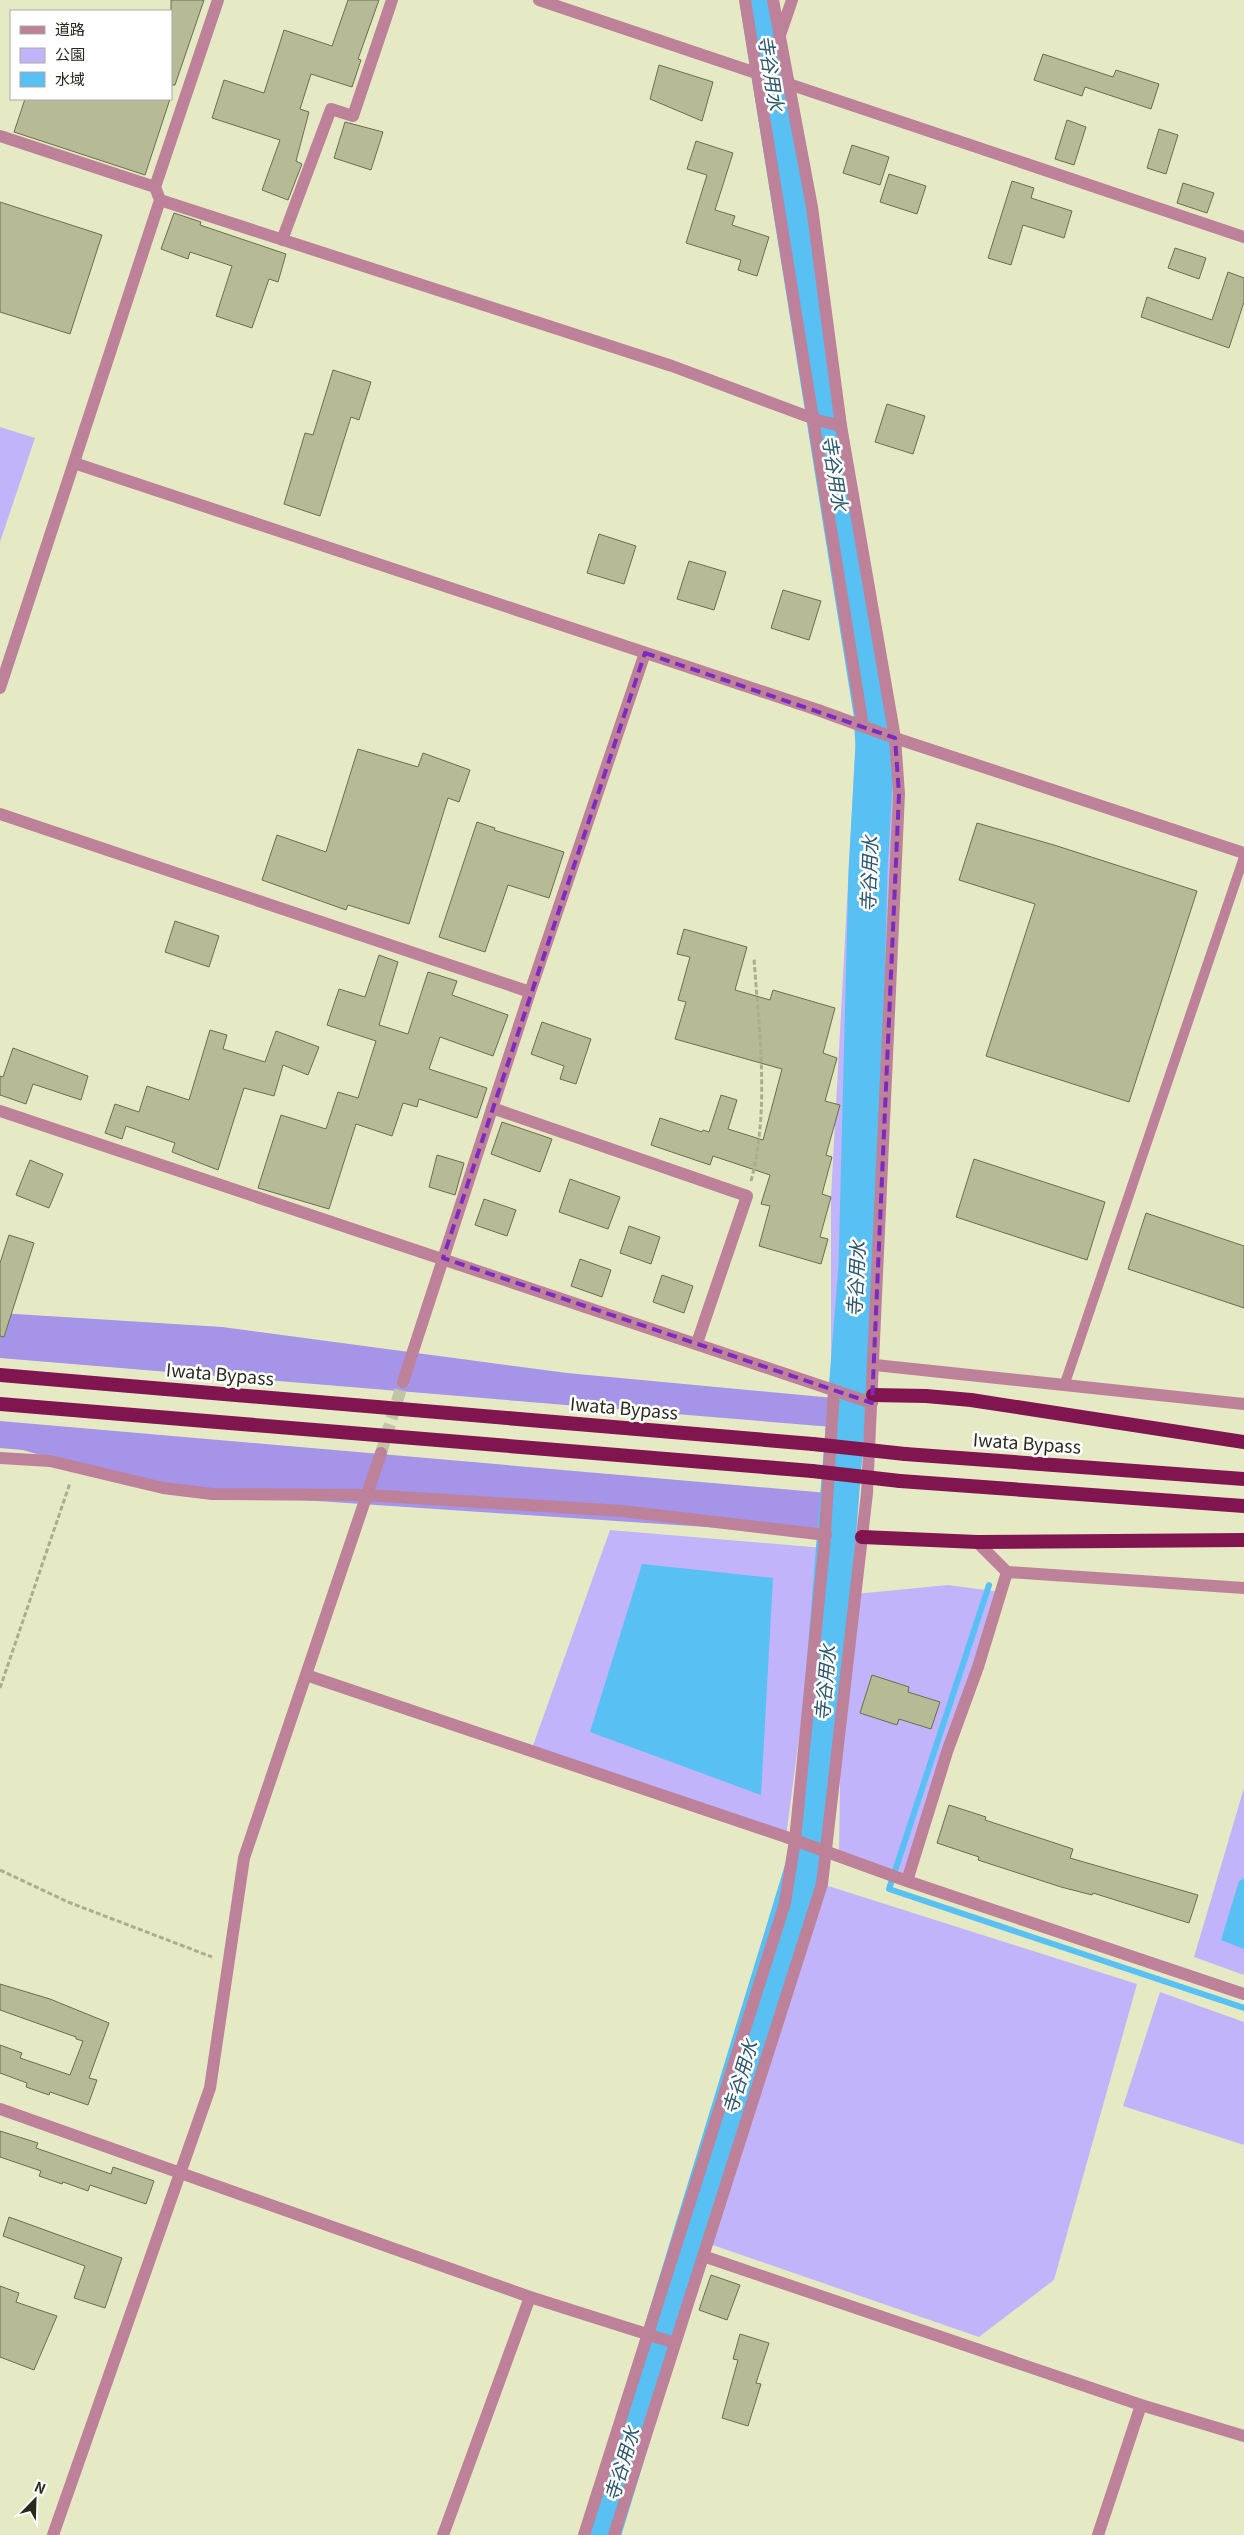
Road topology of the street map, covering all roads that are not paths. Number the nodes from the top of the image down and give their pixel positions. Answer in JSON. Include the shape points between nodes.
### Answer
{"nodes":[{"id":1,"x":218,"y":0,"type":"edge"},
{"id":2,"x":392,"y":0,"type":"edge"},
{"id":3,"x":539,"y":0,"type":"edge"},
{"id":4,"x":745,"y":0,"type":"edge"},
{"id":5,"x":773,"y":0,"type":"edge"},
{"id":6,"x":792,"y":0,"type":"edge"},
{"id":7,"x":779,"y":38,"type":"junction"},
{"id":8,"x":757,"y":72,"type":"junction"},
{"id":9,"x":787,"y":83,"type":"junction"},
{"id":10,"x":0,"y":136,"type":"edge"},
{"id":11,"x":155,"y":187,"type":"junction"},
{"id":12,"x":160,"y":200,"type":"junction"},
{"id":13,"x":1244,"y":237,"type":"edge"},
{"id":14,"x":282,"y":240,"type":"junction"},
{"id":15,"x":815,"y":419,"type":"junction"},
{"id":16,"x":839,"y":425,"type":"junction"},
{"id":17,"x":74,"y":463,"type":"junction"},
{"id":18,"x":645,"y":653,"type":"junction"},
{"id":19,"x":0,"y":688,"type":"edge"},
{"id":20,"x":864,"y":726,"type":"junction"},
{"id":21,"x":889,"y":736,"type":"junction"},
{"id":22,"x":0,"y":814,"type":"edge"},
{"id":23,"x":1244,"y":855,"type":"edge"},
{"id":24,"x":530,"y":992,"type":"junction"},
{"id":25,"x":492,"y":1108,"type":"junction"},
{"id":26,"x":0,"y":1111,"type":"edge"},
{"id":27,"x":443,"y":1258,"type":"junction"},
{"id":28,"x":697,"y":1343,"type":"junction"},
{"id":29,"x":874,"y":1365,"type":"junction"},
{"id":30,"x":0,"y":1375,"type":"edge"},
{"id":31,"x":403,"y":1382,"type":"tunnel mouth"},
{"id":32,"x":1064,"y":1386,"type":"junction"},
{"id":33,"x":837,"y":1391,"type":"junction"},
{"id":34,"x":873,"y":1399,"type":"junction"},
{"id":35,"x":0,"y":1404,"type":"edge"},
{"id":36,"x":1244,"y":1404,"type":"edge"},
{"id":37,"x":1244,"y":1442,"type":"edge"},
{"id":38,"x":381,"y":1453,"type":"tunnel mouth"},
{"id":39,"x":0,"y":1458,"type":"edge"},
{"id":40,"x":1244,"y":1479,"type":"edge"},
{"id":41,"x":367,"y":1495,"type":"junction"},
{"id":42,"x":1244,"y":1506,"type":"edge"},
{"id":43,"x":826,"y":1535,"type":"junction"},
{"id":44,"x":862,"y":1536,"type":"junction"},
{"id":45,"x":1244,"y":1540,"type":"edge"},
{"id":46,"x":977,"y":1542,"type":"junction"},
{"id":47,"x":1007,"y":1572,"type":"junction"},
{"id":48,"x":1244,"y":1588,"type":"edge"},
{"id":49,"x":306,"y":1675,"type":"junction"},
{"id":50,"x":798,"y":1841,"type":"junction"},
{"id":51,"x":821,"y":1849,"type":"junction"},
{"id":52,"x":906,"y":1881,"type":"junction"},
{"id":53,"x":1244,"y":1994,"type":"edge"},
{"id":54,"x":0,"y":2108,"type":"edge"},
{"id":55,"x":180,"y":2172,"type":"junction"},
{"id":56,"x":703,"y":2256,"type":"junction"},
{"id":57,"x":530,"y":2297,"type":"junction"},
{"id":58,"x":649,"y":2334,"type":"junction"},
{"id":59,"x":674,"y":2342,"type":"junction"},
{"id":60,"x":1141,"y":2405,"type":"junction"},
{"id":61,"x":1244,"y":2436,"type":"edge"},
{"id":62,"x":53,"y":2535,"type":"edge"},
{"id":63,"x":443,"y":2535,"type":"edge"},
{"id":64,"x":584,"y":2535,"type":"edge"},
{"id":65,"x":614,"y":2535,"type":"edge"},
{"id":66,"x":1098,"y":2535,"type":"edge"}],
"edges":[{"from":1,"to":11,"type":"street"},
{"from":2,"to":14,"type":"street","via":[[353,116],[331,109]]},
{"from":3,"to":8,"type":"street"},
{"from":4,"to":8,"type":"street"},
{"from":5,"to":7,"type":"street"},
{"from":6,"to":7,"type":"street"},
{"from":7,"to":9,"type":"street"},
{"from":8,"to":9,"type":"street"},
{"from":8,"to":15,"type":"street"},
{"from":9,"to":13,"type":"street"},
{"from":9,"to":16,"type":"street","via":[[812,206]]},
{"from":10,"to":11,"type":"street"},
{"from":11,"to":12,"type":"street"},
{"from":12,"to":14,"type":"street"},
{"from":12,"to":17,"type":"street"},
{"from":14,"to":15,"type":"street","via":[[672,366]]},
{"from":15,"to":16,"type":"street"},
{"from":15,"to":20,"type":"street"},
{"from":16,"to":21,"type":"street"},
{"from":17,"to":18,"type":"street"},
{"from":17,"to":19,"type":"street"},
{"from":18,"to":20,"type":"street"},
{"from":18,"to":24,"type":"street"},
{"from":20,"to":21,"type":"street"},
{"from":21,"to":23,"type":"street"},
{"from":21,"to":29,"type":"street","via":[[899,794]]},
{"from":22,"to":24,"type":"street"},
{"from":23,"to":32,"type":"lane"},
{"from":24,"to":25,"type":"street"},
{"from":25,"to":27,"type":"street"},
{"from":25,"to":28,"type":"street","via":[[747,1196]]},
{"from":26,"to":27,"type":"street"},
{"from":27,"to":28,"type":"street"},
{"from":27,"to":31,"type":"street"},
{"from":28,"to":33,"type":"street"},
{"from":29,"to":32,"type":"street"},
{"from":29,"to":34,"type":"street"},
{"from":30,"to":40,"type":"highway","name":"Iwata Bypass","bridge":true,"via":[[905,1454]]},
{"from":32,"to":36,"type":"street"},
{"from":33,"to":34,"type":"street"},
{"from":33,"to":43,"type":"street"},
{"from":34,"to":37,"type":"highway","via":[[926,1396],[971,1400]]},
{"from":34,"to":44,"type":"street"},
{"from":35,"to":42,"type":"highway","bridge":true,"via":[[900,1481]]},
{"from":38,"to":41,"type":"street"},
{"from":39,"to":41,"type":"street","via":[[50,1461],[163,1488],[212,1494]]},
{"from":41,"to":43,"type":"street","via":[[622,1511]]},
{"from":41,"to":49,"type":"street"},
{"from":43,"to":50,"type":"street"},
{"from":44,"to":46,"type":"highway"},
{"from":44,"to":51,"type":"street"},
{"from":45,"to":46,"type":"highway"},
{"from":46,"to":47,"type":"street"},
{"from":47,"to":48,"type":"street"},
{"from":47,"to":52,"type":"street"},
{"from":49,"to":50,"type":"street"},
{"from":49,"to":55,"type":"street","via":[[244,1858],[210,2088]]},
{"from":50,"to":51,"type":"street"},
{"from":50,"to":58,"type":"street","via":[[785,1903]]},
{"from":51,"to":52,"type":"street"},
{"from":51,"to":56,"type":"street","via":[[822,1884]]},
{"from":52,"to":53,"type":"street"},
{"from":54,"to":55,"type":"street"},
{"from":55,"to":57,"type":"street"},
{"from":55,"to":62,"type":"street"},
{"from":56,"to":59,"type":"street"},
{"from":56,"to":60,"type":"street"},
{"from":57,"to":58,"type":"street"},
{"from":57,"to":63,"type":"street"},
{"from":58,"to":59,"type":"street"},
{"from":58,"to":64,"type":"street"},
{"from":59,"to":65,"type":"street"},
{"from":60,"to":61,"type":"street"},
{"from":60,"to":66,"type":"street"}]}
